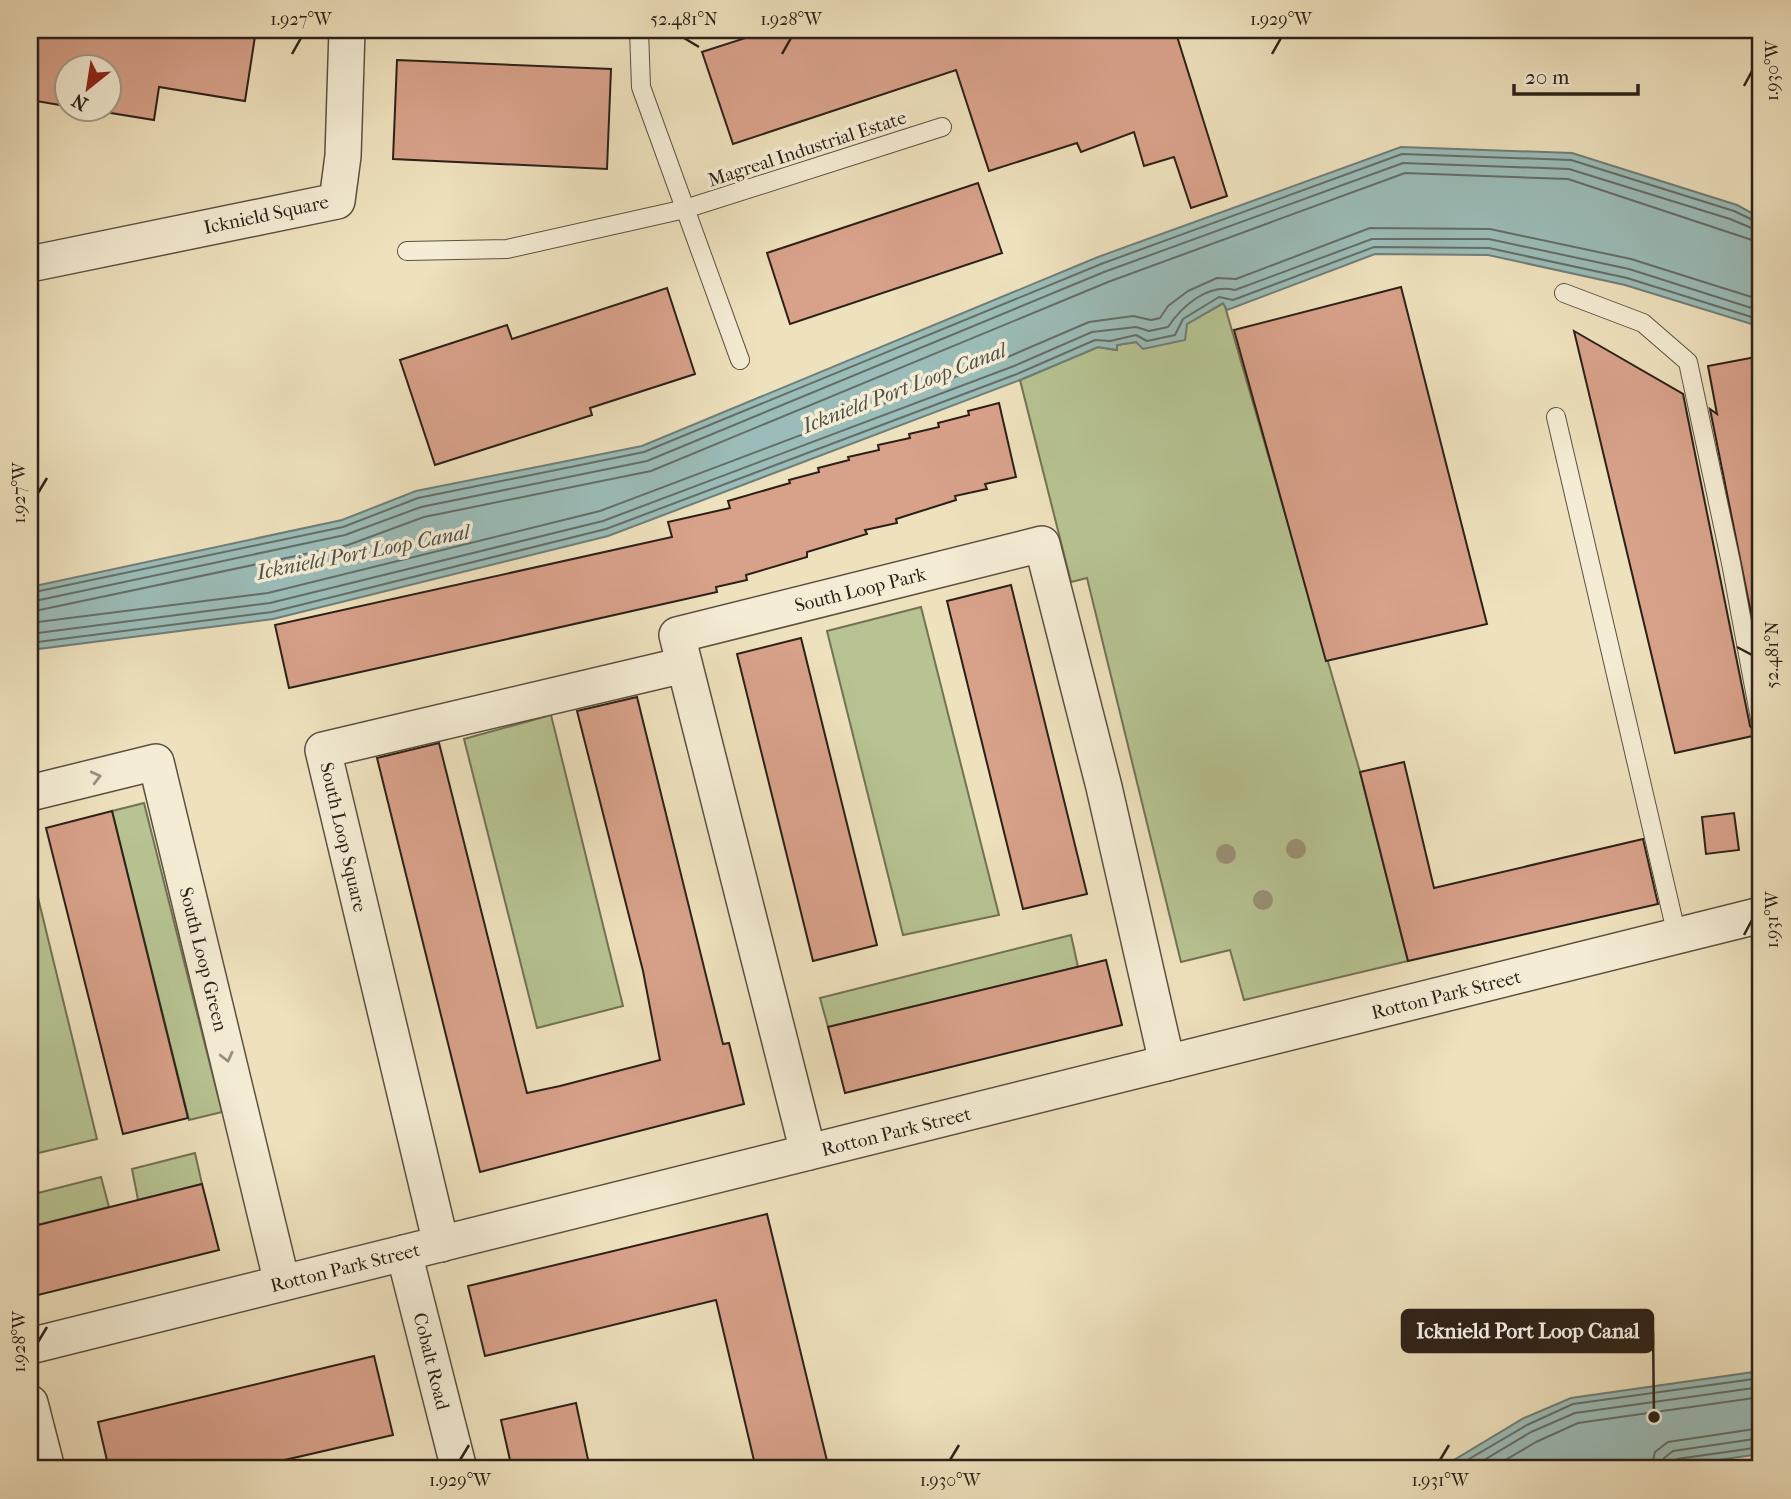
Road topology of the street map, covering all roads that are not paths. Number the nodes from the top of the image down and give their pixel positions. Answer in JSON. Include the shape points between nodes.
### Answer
{"nodes":[{"id":1,"x":346,"y":30,"type":"edge"},
{"id":2,"x":639,"y":30,"type":"edge"},
{"id":3,"x":942,"y":127,"type":"dead end"},
{"id":4,"x":685,"y":209,"type":"junction"},
{"id":5,"x":407,"y":251,"type":"dead end"},
{"id":6,"x":30,"y":264,"type":"edge"},
{"id":7,"x":1564,"y":293,"type":"dead end"},
{"id":8,"x":740,"y":360,"type":"dead end"},
{"id":9,"x":1556,"y":417,"type":"dead end"},
{"id":10,"x":684,"y":665,"type":"junction"},
{"id":11,"x":1761,"y":724,"type":"edge"},
{"id":12,"x":30,"y":793,"type":"edge"},
{"id":13,"x":1761,"y":915,"type":"edge"},
{"id":14,"x":1677,"y":936,"type":"junction"},
{"id":15,"x":1167,"y":1063,"type":"junction"},
{"id":16,"x":808,"y":1152,"type":"junction"},
{"id":17,"x":441,"y":1244,"type":"junction"},
{"id":18,"x":404,"y":1253,"type":"junction"},
{"id":19,"x":282,"y":1283,"type":"junction"},
{"id":20,"x":30,"y":1346,"type":"edge"},
{"id":21,"x":30,"y":1403,"type":"edge"},
{"id":22,"x":47,"y":1469,"type":"edge"},
{"id":23,"x":459,"y":1469,"type":"edge"}],
"edges":[{"from":1,"to":6,"type":"street","name":"Icknield Square","via":[[344,156],[337,201]]},
{"from":2,"to":4,"type":"lane","via":[[641,87]]},
{"from":3,"to":4,"type":"lane","name":"Magreal Industrial Estate"},
{"from":4,"to":5,"type":"lane","name":"Magreal Industrial Estate","via":[[507,249]]},
{"from":4,"to":8,"type":"lane"},
{"from":7,"to":11,"type":"lane","via":[[1643,323],[1688,362]]},
{"from":9,"to":14,"type":"lane"},
{"from":10,"to":15,"type":"street","name":"South Loop Park","via":[[677,635],[1042,544]]},
{"from":10,"to":16,"type":"street","name":"South Loop Park"},
{"from":10,"to":17,"type":"street","name":"South Loop Square","via":[[323,750]]},
{"from":12,"to":19,"type":"street","name":"South Loop Green","one_way":true,"via":[[156,762]]},
{"from":13,"to":14,"type":"street","name":"Rotton Park Street"},
{"from":14,"to":15,"type":"street","name":"Rotton Park Street"},
{"from":15,"to":16,"type":"street","name":"Rotton Park Street"},
{"from":16,"to":17,"type":"street","name":"Rotton Park Street"},
{"from":17,"to":18,"type":"street","name":"Rotton Park Street"},
{"from":18,"to":19,"type":"street","name":"Rotton Park Street"},
{"from":18,"to":23,"type":"street","name":"Cobalt Road"},
{"from":19,"to":20,"type":"street","name":"Rotton Park Street"},
{"from":21,"to":22,"type":"street"}]}
